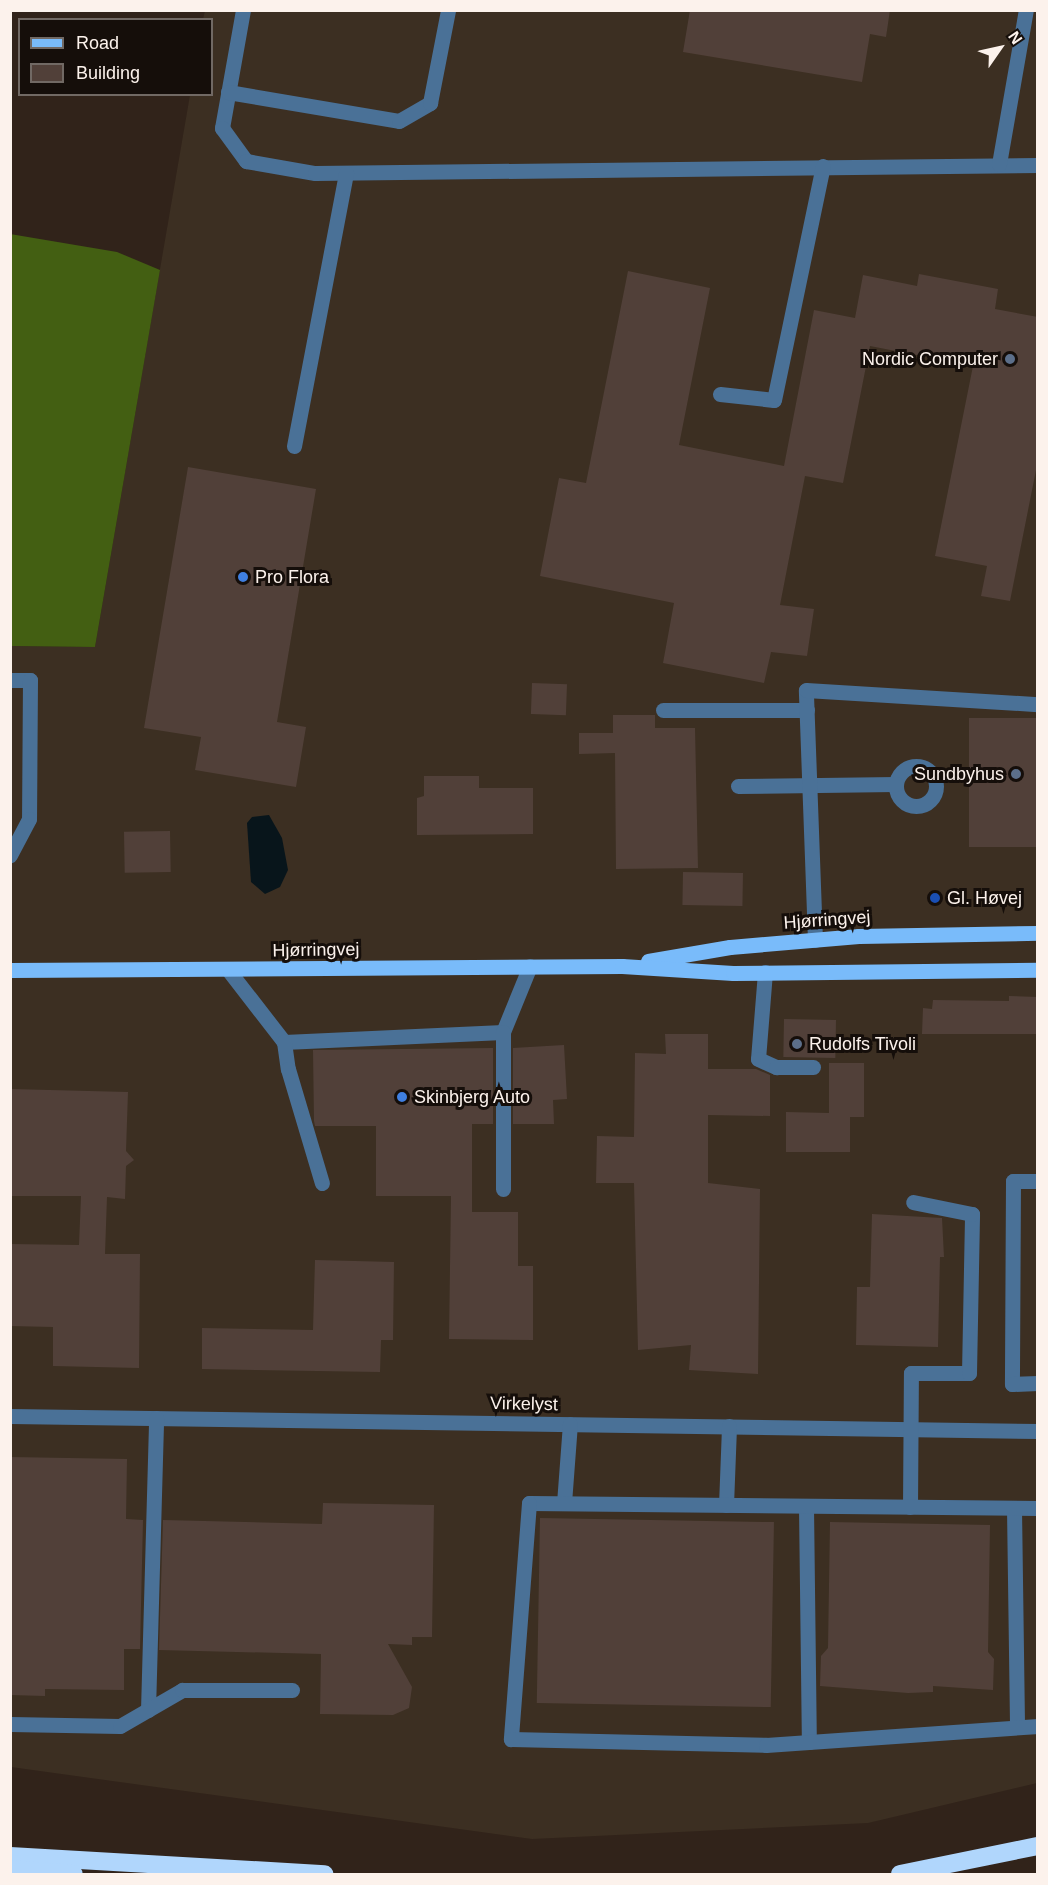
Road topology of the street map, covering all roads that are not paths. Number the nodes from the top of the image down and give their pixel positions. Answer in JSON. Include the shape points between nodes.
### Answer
{"nodes":[{"id":1,"x":243,"y":10,"type":"edge"},
{"id":2,"x":448,"y":10,"type":"edge"},
{"id":3,"x":1026,"y":10,"type":"edge"},
{"id":4,"x":228,"y":92,"type":"junction"},
{"id":5,"x":999,"y":164,"type":"junction"},
{"id":6,"x":1038,"y":165,"type":"edge"},
{"id":7,"x":823,"y":166,"type":"junction"},
{"id":8,"x":346,"y":173,"type":"junction"},
{"id":9,"x":720,"y":394,"type":"dead end"},
{"id":10,"x":294,"y":446,"type":"dead end"},
{"id":11,"x":10,"y":680,"type":"edge"},
{"id":12,"x":1038,"y":704,"type":"edge"},
{"id":13,"x":663,"y":710,"type":"dead end"},
{"id":14,"x":807,"y":711,"type":"junction"},
{"id":15,"x":896,"y":784,"type":"dead end"},
{"id":16,"x":810,"y":785,"type":"junction"},
{"id":17,"x":738,"y":786,"type":"dead end"},
{"id":18,"x":10,"y":855,"type":"edge"},
{"id":19,"x":1038,"y":933,"type":"edge"},
{"id":20,"x":815,"y":940,"type":"junction"},
{"id":21,"x":530,"y":966,"type":"junction"},
{"id":22,"x":622,"y":966,"type":"junction"},
{"id":23,"x":10,"y":970,"type":"edge"},
{"id":24,"x":1038,"y":970,"type":"edge"},
{"id":25,"x":229,"y":971,"type":"junction"},
{"id":26,"x":765,"y":972,"type":"junction"},
{"id":27,"x":503,"y":1032,"type":"junction"},
{"id":28,"x":285,"y":1042,"type":"junction"},
{"id":29,"x":813,"y":1067,"type":"dead end"},
{"id":30,"x":1038,"y":1181,"type":"edge"},
{"id":31,"x":322,"y":1183,"type":"dead end"},
{"id":32,"x":503,"y":1189,"type":"dead end"},
{"id":33,"x":913,"y":1202,"type":"dead end"},
{"id":34,"x":1038,"y":1383,"type":"edge"},
{"id":35,"x":10,"y":1416,"type":"edge"},
{"id":36,"x":156,"y":1418,"type":"junction"},
{"id":37,"x":570,"y":1424,"type":"junction"},
{"id":38,"x":729,"y":1426,"type":"junction"},
{"id":39,"x":909,"y":1429,"type":"junction"},
{"id":40,"x":1038,"y":1431,"type":"edge"},
{"id":41,"x":564,"y":1503,"type":"junction"},
{"id":42,"x":726,"y":1505,"type":"junction"},
{"id":43,"x":806,"y":1506,"type":"junction"},
{"id":44,"x":910,"y":1507,"type":"junction"},
{"id":45,"x":1014,"y":1508,"type":"junction"},
{"id":46,"x":1038,"y":1508,"type":"edge"},
{"id":47,"x":292,"y":1690,"type":"dead end"},
{"id":48,"x":148,"y":1710,"type":"junction"},
{"id":49,"x":10,"y":1724,"type":"edge"},
{"id":50,"x":1038,"y":1726,"type":"edge"},
{"id":51,"x":1017,"y":1727,"type":"junction"},
{"id":52,"x":809,"y":1742,"type":"junction"},
{"id":53,"x":1038,"y":1846,"type":"edge"},
{"id":54,"x":10,"y":1856,"type":"edge"},
{"id":55,"x":10,"y":1869,"type":"edge"},
{"id":56,"x":74,"y":1875,"type":"edge"},
{"id":57,"x":324,"y":1875,"type":"edge"},
{"id":58,"x":900,"y":1875,"type":"edge"}],
"edges":[{"from":1,"to":4,"type":"street"},
{"from":2,"to":4,"type":"street","via":[[430,103],[399,121]]},
{"from":3,"to":5,"type":"street"},
{"from":4,"to":8,"type":"street","via":[[222,128],[246,161],[315,173]]},
{"from":5,"to":6,"type":"street"},
{"from":5,"to":7,"type":"street"},
{"from":7,"to":8,"type":"street"},
{"from":7,"to":9,"type":"street","via":[[774,400]]},
{"from":8,"to":10,"type":"street"},
{"from":11,"to":18,"type":"street","via":[[30,680],[29,819]]},
{"from":12,"to":14,"type":"street","via":[[806,690]]},
{"from":13,"to":14,"type":"street"},
{"from":14,"to":16,"type":"street"},
{"from":15,"to":16,"type":"street"},
{"from":16,"to":17,"type":"street"},
{"from":16,"to":20,"type":"street"},
{"from":19,"to":20,"type":"main road","name":"Hjørringvej"},
{"from":20,"to":22,"type":"main road","name":"Hjørringvej","via":[[730,947]]},
{"from":21,"to":22,"type":"main road","name":"Hjørringvej"},
{"from":21,"to":25,"type":"main road","name":"Hjørringvej"},
{"from":21,"to":27,"type":"street"},
{"from":22,"to":26,"type":"main road","name":"Hjørringvej"},
{"from":23,"to":25,"type":"main road","name":"Hjørringvej"},
{"from":24,"to":26,"type":"main road","name":"Hjørringvej"},
{"from":25,"to":28,"type":"street"},
{"from":26,"to":29,"type":"street","via":[[758,1059],[776,1067]]},
{"from":27,"to":28,"type":"street"},
{"from":27,"to":32,"type":"street"},
{"from":28,"to":31,"type":"street","via":[[288,1070]]},
{"from":30,"to":34,"type":"street","via":[[1013,1181],[1012,1384]]},
{"from":33,"to":39,"type":"street","via":[[972,1214],[969,1373],[911,1373]]},
{"from":35,"to":36,"type":"street","name":"Virkelyst"},
{"from":36,"to":37,"type":"street","name":"Virkelyst"},
{"from":36,"to":48,"type":"street"},
{"from":37,"to":38,"type":"street","name":"Virkelyst"},
{"from":37,"to":41,"type":"street"},
{"from":38,"to":39,"type":"street","name":"Virkelyst"},
{"from":38,"to":42,"type":"street"},
{"from":39,"to":40,"type":"street","name":"Virkelyst"},
{"from":39,"to":44,"type":"street"},
{"from":41,"to":42,"type":"street"},
{"from":41,"to":52,"type":"street","via":[[529,1503],[511,1739]]},
{"from":42,"to":43,"type":"street"},
{"from":43,"to":44,"type":"street"},
{"from":43,"to":52,"type":"street"},
{"from":44,"to":45,"type":"street"},
{"from":45,"to":46,"type":"street"},
{"from":45,"to":51,"type":"street"},
{"from":47,"to":48,"type":"street","via":[[182,1690]]},
{"from":48,"to":49,"type":"street","via":[[120,1726]]},
{"from":50,"to":51,"type":"street"},
{"from":51,"to":52,"type":"street"},
{"from":53,"to":58,"type":"highway"},
{"from":54,"to":57,"type":"highway"},
{"from":55,"to":56,"type":"highway"}]}
